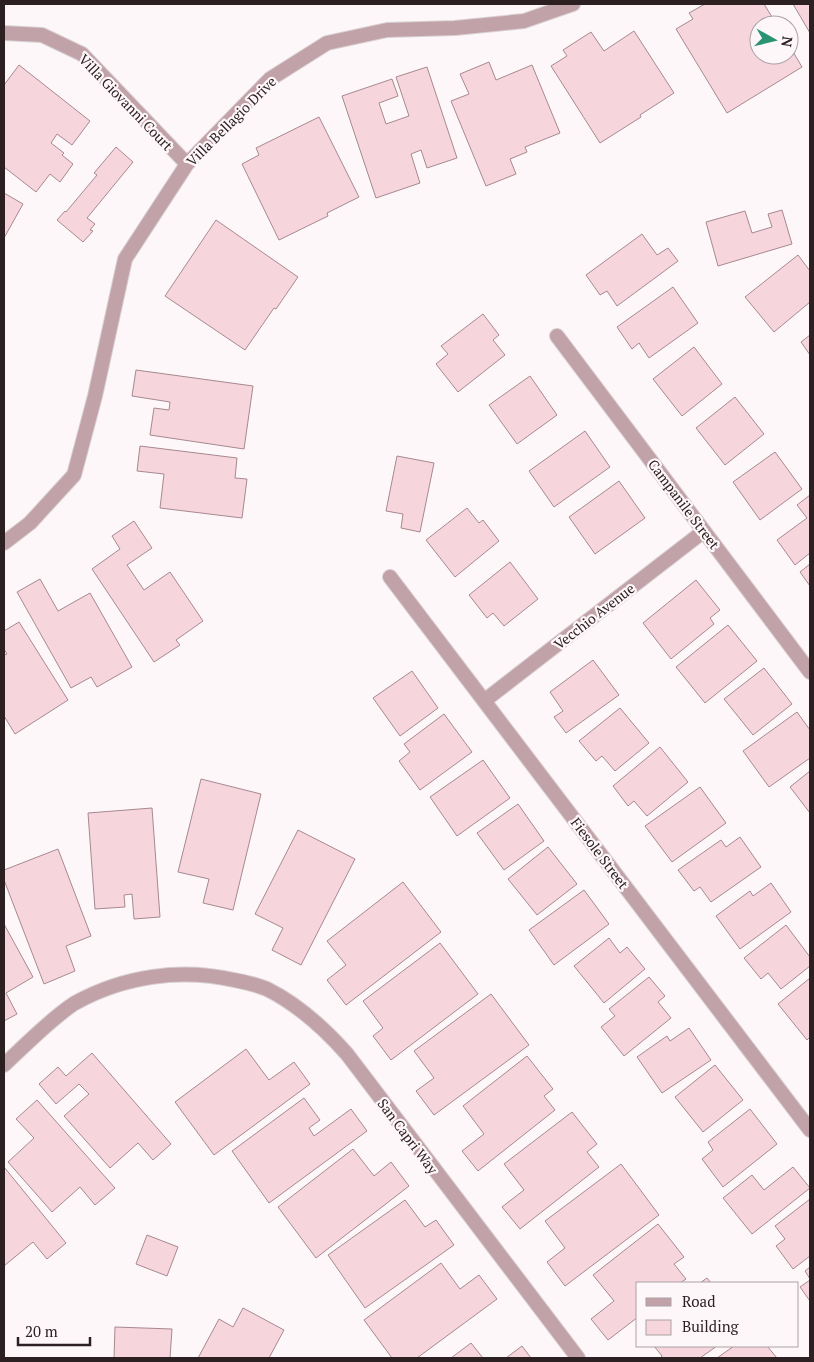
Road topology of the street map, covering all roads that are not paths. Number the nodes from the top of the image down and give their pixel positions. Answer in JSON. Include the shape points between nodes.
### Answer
{"nodes":[{"id":1,"x":573,"y":4,"type":"edge"},
{"id":2,"x":4,"y":33,"type":"edge"},
{"id":3,"x":187,"y":164,"type":"junction"},
{"id":4,"x":557,"y":336,"type":"dead end"},
{"id":5,"x":704,"y":530,"type":"junction"},
{"id":6,"x":4,"y":543,"type":"edge"},
{"id":7,"x":390,"y":577,"type":"dead end"},
{"id":8,"x":810,"y":672,"type":"edge"},
{"id":9,"x":484,"y":701,"type":"junction"},
{"id":10,"x":4,"y":1066,"type":"edge"},
{"id":11,"x":810,"y":1130,"type":"edge"},
{"id":12,"x":578,"y":1358,"type":"edge"}],
"edges":[{"from":1,"to":3,"type":"street","name":"Villa Bellagio Drive","via":[[524,21],[387,30],[327,43],[270,79]]},
{"from":2,"to":3,"type":"street","name":"Villa Giovanni Court","via":[[42,35],[82,54]]},
{"from":3,"to":6,"type":"street","name":"Villa Bellagio Drive","via":[[125,259],[74,475],[30,523]]},
{"from":4,"to":5,"type":"street","name":"Campanile Street"},
{"from":5,"to":8,"type":"street","name":"Campanile Street"},
{"from":5,"to":9,"type":"street","name":"Vecchio Avenue"},
{"from":7,"to":9,"type":"street","name":"Fiesole Street"},
{"from":9,"to":11,"type":"street","name":"Fiesole Street"},
{"from":10,"to":12,"type":"street","name":"San Capri Way","via":[[66,1009],[104,989],[170,974],[220,977],[266,989],[308,1015],[347,1054]]}]}
